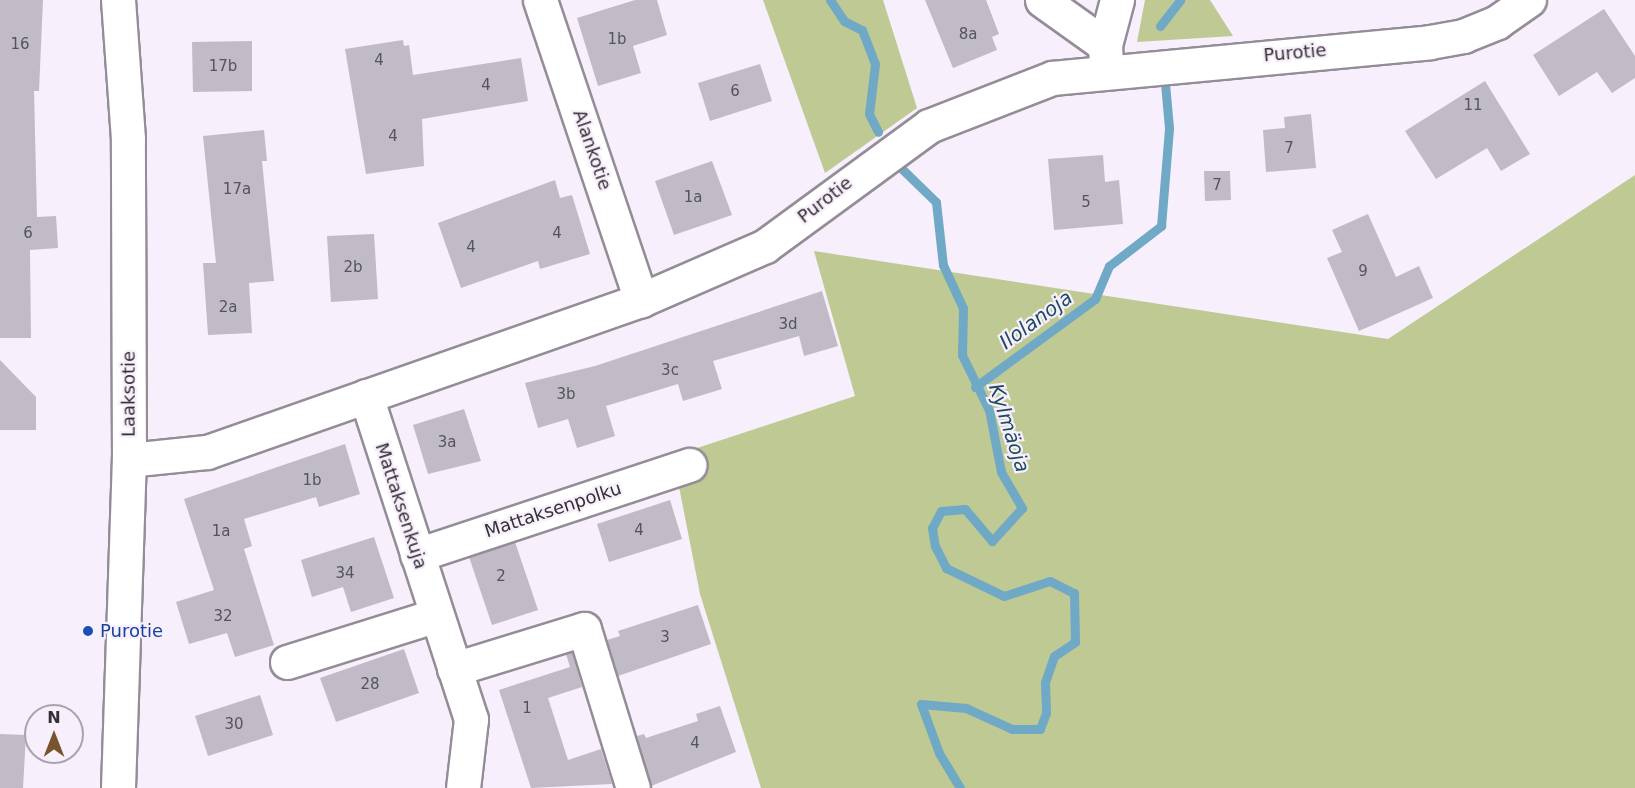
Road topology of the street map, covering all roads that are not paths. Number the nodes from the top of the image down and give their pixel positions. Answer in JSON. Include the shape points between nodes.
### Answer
{"nodes":[{"id":1,"x":118,"y":0,"type":"edge"},
{"id":2,"x":540,"y":0,"type":"edge"},
{"id":3,"x":1042,"y":0,"type":"edge"},
{"id":4,"x":1117,"y":0,"type":"edge"},
{"id":5,"x":1529,"y":0,"type":"edge"},
{"id":6,"x":1106,"y":57,"type":"junction"},
{"id":7,"x":642,"y":300,"type":"junction"},
{"id":8,"x":366,"y":396,"type":"junction"},
{"id":9,"x":129,"y":460,"type":"junction"},
{"id":10,"x":689,"y":465,"type":"dead end"},
{"id":11,"x":417,"y":555,"type":"junction"},
{"id":12,"x":434,"y":616,"type":"junction"},
{"id":13,"x":287,"y":662,"type":"dead end"},
{"id":14,"x":454,"y":669,"type":"junction"},
{"id":15,"x":118,"y":788,"type":"edge"},
{"id":16,"x":463,"y":788,"type":"edge"},
{"id":17,"x":633,"y":788,"type":"edge"}],
"edges":[{"from":1,"to":9,"type":"street","name":"Laaksotie","via":[[128,139]]},
{"from":2,"to":7,"type":"street","name":"Alankotie"},
{"from":3,"to":6,"type":"street"},
{"from":4,"to":6,"type":"street"},
{"from":5,"to":6,"type":"street","name":"Purotie","via":[[1497,22],[1463,36],[1430,42]]},
{"from":6,"to":7,"type":"street","name":"Purotie","via":[[929,126],[765,246]]},
{"from":7,"to":8,"type":"street","name":"Purotie"},
{"from":8,"to":9,"type":"street","name":"Purotie","via":[[207,452]]},
{"from":8,"to":11,"type":"street","name":"Mattaksenkuja"},
{"from":9,"to":15,"type":"street","name":"Laaksotie"},
{"from":10,"to":11,"type":"street","name":"Mattaksenpolku"},
{"from":11,"to":12,"type":"street","name":"Mattaksenkuja"},
{"from":12,"to":13,"type":"street"},
{"from":12,"to":14,"type":"street","name":"Mattaksenkuja"},
{"from":14,"to":16,"type":"street","name":"Mattaksenkuja","via":[[471,719]]},
{"from":14,"to":17,"type":"street","via":[[584,629]]}]}
